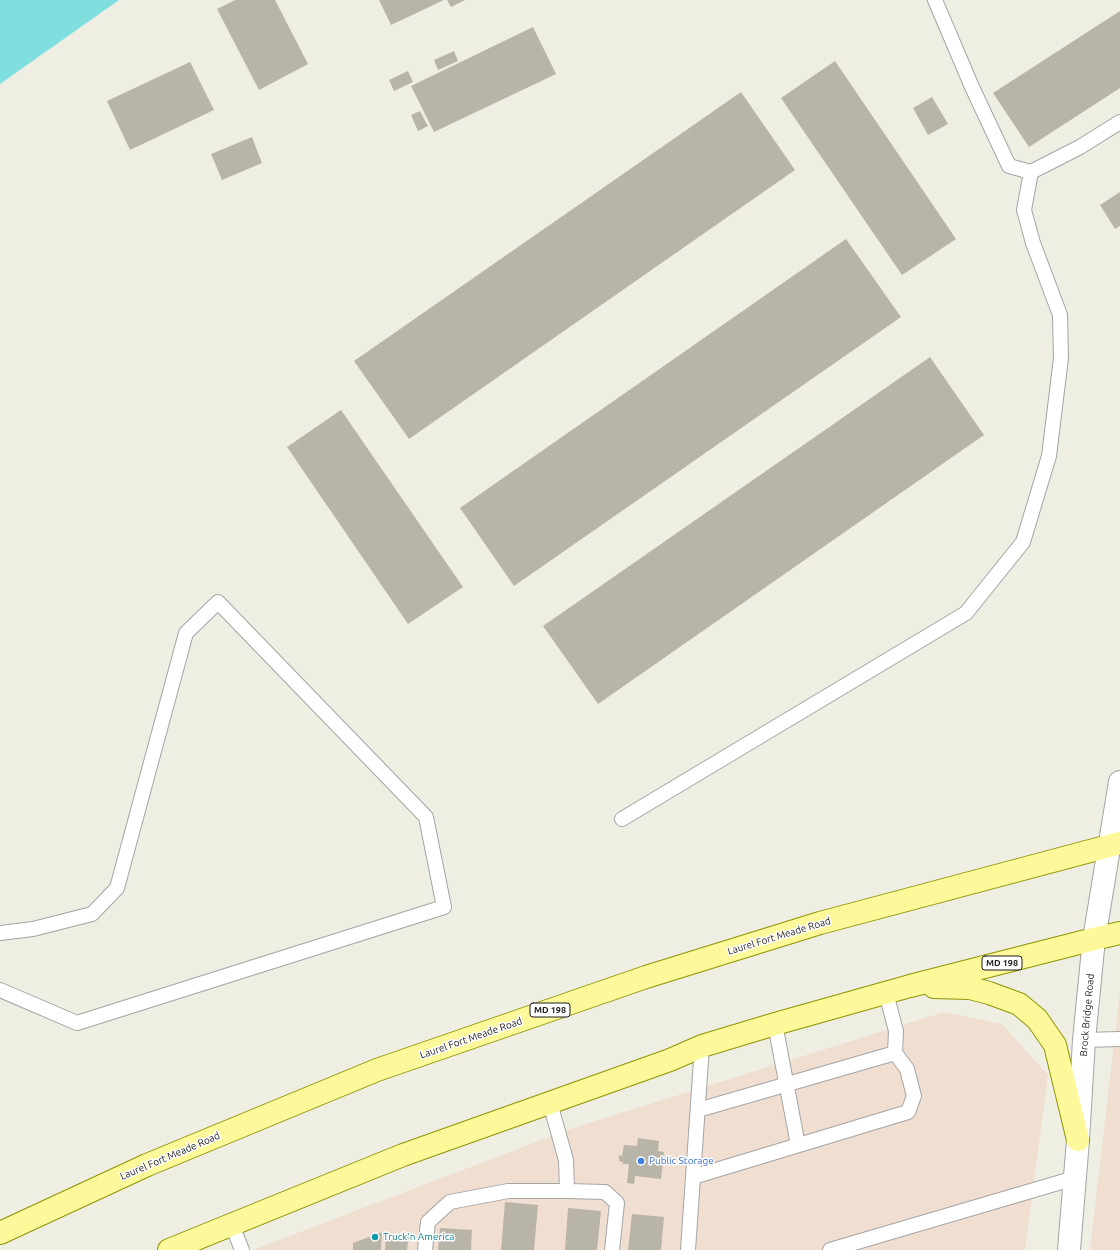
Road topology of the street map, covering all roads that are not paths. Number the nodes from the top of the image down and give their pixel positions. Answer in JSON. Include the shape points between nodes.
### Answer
{"nodes":[{"id":1,"x":935,"y":0,"type":"edge"},
{"id":2,"x":1120,"y":122,"type":"edge"},
{"id":3,"x":1031,"y":172,"type":"junction"},
{"id":4,"x":1120,"y":782,"type":"edge"},
{"id":5,"x":622,"y":819,"type":"dead end"},
{"id":6,"x":1114,"y":844,"type":"edge"},
{"id":7,"x":0,"y":933,"type":"edge"},
{"id":8,"x":1120,"y":933,"type":"edge"},
{"id":9,"x":1094,"y":939,"type":"junction"},
{"id":10,"x":910,"y":986,"type":"junction"},
{"id":11,"x":0,"y":990,"type":"edge"},
{"id":12,"x":886,"y":992,"type":"junction"},
{"id":13,"x":775,"y":1024,"type":"junction"},
{"id":14,"x":1120,"y":1039,"type":"edge"},
{"id":15,"x":1084,"y":1040,"type":"junction"},
{"id":16,"x":702,"y":1046,"type":"junction"},
{"id":17,"x":895,"y":1053,"type":"junction"},
{"id":18,"x":787,"y":1084,"type":"junction"},
{"id":19,"x":550,"y":1103,"type":"junction"},
{"id":20,"x":698,"y":1110,"type":"junction"},
{"id":21,"x":1078,"y":1140,"type":"junction"},
{"id":22,"x":798,"y":1145,"type":"junction"},
{"id":23,"x":693,"y":1177,"type":"junction"},
{"id":24,"x":1075,"y":1178,"type":"junction"},
{"id":25,"x":567,"y":1190,"type":"junction"},
{"id":26,"x":232,"y":1225,"type":"junction"},
{"id":27,"x":0,"y":1233,"type":"edge"},
{"id":28,"x":169,"y":1250,"type":"edge"},
{"id":29,"x":242,"y":1250,"type":"edge"},
{"id":30,"x":425,"y":1250,"type":"edge"},
{"id":31,"x":612,"y":1250,"type":"edge"},
{"id":32,"x":688,"y":1250,"type":"edge"},
{"id":33,"x":830,"y":1250,"type":"edge"},
{"id":34,"x":1069,"y":1250,"type":"edge"}],
"edges":[{"from":1,"to":3,"type":"lane","via":[[1009,166]]},
{"from":2,"to":3,"type":"lane","via":[[1080,147]]},
{"from":3,"to":5,"type":"lane","via":[[1024,210],[1033,243],[1060,315],[1061,358],[1049,456],[1023,542],[966,613]]},
{"from":4,"to":6,"type":"street","name":"Brock Bridge Road"},
{"from":6,"to":9,"type":"street","name":"Brock Bridge Road"},
{"from":6,"to":27,"type":"main road","name":"Laurel Fort Meade Road","number":"MD 198","via":[[820,923],[646,977],[385,1067],[147,1165]]},
{"from":7,"to":11,"type":"lane","via":[[33,929],[92,914],[117,888],[186,633],[218,602],[426,817],[444,907],[77,1023]]},
{"from":8,"to":9,"type":"main road","number":"MD 198"},
{"from":9,"to":10,"type":"main road","number":"MD 198"},
{"from":9,"to":15,"type":"street","name":"Brock Bridge Road"},
{"from":10,"to":12,"type":"main road","number":"MD 198"},
{"from":10,"to":21,"type":"main road","via":[[970,988],[1019,1004],[1037,1019],[1054,1045]]},
{"from":12,"to":13,"type":"main road","number":"MD 198"},
{"from":12,"to":17,"type":"lane","via":[[896,1031]]},
{"from":13,"to":16,"type":"main road","number":"MD 198"},
{"from":13,"to":18,"type":"lane"},
{"from":14,"to":15,"type":"lane"},
{"from":15,"to":21,"type":"street","name":"Brock Bridge Road"},
{"from":16,"to":19,"type":"main road","number":"MD 198"},
{"from":16,"to":20,"type":"lane"},
{"from":17,"to":18,"type":"lane"},
{"from":17,"to":22,"type":"lane","via":[[907,1069],[914,1096],[908,1112]]},
{"from":18,"to":20,"type":"lane"},
{"from":18,"to":22,"type":"lane"},
{"from":19,"to":25,"type":"lane","via":[[566,1160]]},
{"from":19,"to":26,"type":"main road","number":"MD 198","via":[[403,1155]]},
{"from":20,"to":23,"type":"lane"},
{"from":21,"to":24,"type":"street","name":"Brock Bridge Road"},
{"from":22,"to":23,"type":"lane"},
{"from":23,"to":32,"type":"lane"},
{"from":24,"to":33,"type":"lane"},
{"from":24,"to":34,"type":"street","name":"Brock Bridge Road"},
{"from":25,"to":30,"type":"lane","via":[[508,1191],[450,1202],[428,1222]]},
{"from":25,"to":31,"type":"lane","via":[[605,1192],[617,1203]]},
{"from":26,"to":28,"type":"main road","number":"MD 198"},
{"from":26,"to":29,"type":"lane"}]}
